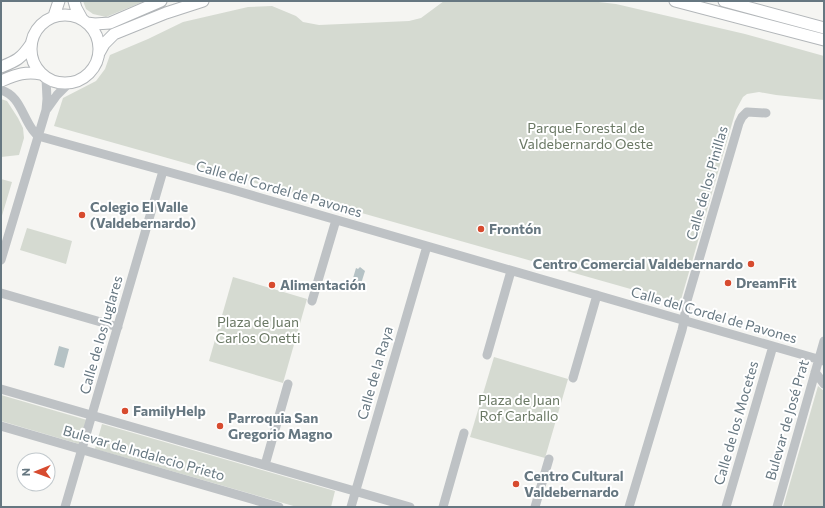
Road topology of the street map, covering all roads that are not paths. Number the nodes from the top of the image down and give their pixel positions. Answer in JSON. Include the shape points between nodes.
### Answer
{"nodes":[{"id":1,"x":59,"y":1,"type":"edge"},
{"id":2,"x":74,"y":1,"type":"edge"},
{"id":3,"x":161,"y":1,"type":"edge"},
{"id":4,"x":203,"y":1,"type":"edge"},
{"id":5,"x":675,"y":1,"type":"edge"},
{"id":6,"x":724,"y":1,"type":"edge"},
{"id":7,"x":54,"y":16,"type":"junction"},
{"id":8,"x":85,"y":21,"type":"junction"},
{"id":9,"x":824,"y":28,"type":"edge"},
{"id":10,"x":824,"y":40,"type":"edge"},
{"id":11,"x":31,"y":44,"type":"junction"},
{"id":12,"x":98,"y":54,"type":"junction"},
{"id":13,"x":1,"y":67,"type":"edge"},
{"id":14,"x":44,"y":76,"type":"junction"},
{"id":15,"x":1,"y":81,"type":"edge"},
{"id":16,"x":70,"y":82,"type":"junction"},
{"id":17,"x":1,"y":90,"type":"edge"},
{"id":18,"x":46,"y":110,"type":"junction"},
{"id":19,"x":38,"y":136,"type":"junction"},
{"id":20,"x":163,"y":171,"type":"junction"},
{"id":21,"x":336,"y":220,"type":"junction"},
{"id":22,"x":427,"y":246,"type":"junction"},
{"id":23,"x":1,"y":260,"type":"edge"},
{"id":24,"x":511,"y":271,"type":"junction"},
{"id":25,"x":1,"y":293,"type":"edge"},
{"id":26,"x":597,"y":296,"type":"junction"},
{"id":27,"x":312,"y":301,"type":"dead end"},
{"id":28,"x":684,"y":321,"type":"junction"},
{"id":29,"x":118,"y":327,"type":"junction"},
{"id":30,"x":824,"y":342,"type":"edge"},
{"id":31,"x":773,"y":346,"type":"junction"},
{"id":32,"x":487,"y":355,"type":"dead end"},
{"id":33,"x":821,"y":360,"type":"edge"},
{"id":34,"x":815,"y":372,"type":"junction"},
{"id":35,"x":573,"y":378,"type":"dead end"},
{"id":36,"x":288,"y":384,"type":"dead end"},
{"id":37,"x":824,"y":384,"type":"edge"},
{"id":38,"x":1,"y":389,"type":"edge"},
{"id":39,"x":92,"y":415,"type":"junction"},
{"id":40,"x":1,"y":426,"type":"edge"},
{"id":41,"x":464,"y":433,"type":"dead end"},
{"id":42,"x":82,"y":450,"type":"junction"},
{"id":43,"x":550,"y":459,"type":"dead end"},
{"id":44,"x":265,"y":465,"type":"junction"},
{"id":45,"x":356,"y":491,"type":"junction"},
{"id":46,"x":256,"y":504,"type":"edge"},
{"id":47,"x":65,"y":507,"type":"edge"},
{"id":48,"x":279,"y":507,"type":"edge"},
{"id":49,"x":351,"y":507,"type":"edge"},
{"id":50,"x":410,"y":507,"type":"edge"},
{"id":51,"x":443,"y":507,"type":"edge"},
{"id":52,"x":535,"y":507,"type":"edge"},
{"id":53,"x":629,"y":507,"type":"edge"},
{"id":54,"x":726,"y":507,"type":"edge"},
{"id":55,"x":776,"y":507,"type":"edge"}],
"edges":[{"from":1,"to":7,"type":"main road"},
{"from":2,"to":8,"type":"main road"},
{"from":3,"to":8,"type":"main road","via":[[110,23],[95,24]]},
{"from":4,"to":12,"type":"main road","via":[[114,34]]},
{"from":5,"to":10,"type":"main road"},
{"from":6,"to":9,"type":"main road"},
{"from":7,"to":8,"type":"main road","via":[[68,14]]},
{"from":7,"to":11,"type":"main road","via":[[38,27]]},
{"from":8,"to":12,"type":"main road","via":[[97,37]]},
{"from":11,"to":13,"type":"main road","via":[[19,59]]},
{"from":11,"to":14,"type":"main road","via":[[32,60]]},
{"from":12,"to":16,"type":"main road","via":[[89,72],[81,79]]},
{"from":14,"to":15,"type":"main road","via":[[32,72]]},
{"from":14,"to":16,"type":"main road","via":[[58,82]]},
{"from":14,"to":18,"type":"street"},
{"from":16,"to":18,"type":"street"},
{"from":17,"to":19,"type":"street","via":[[16,101]]},
{"from":18,"to":19,"type":"street"},
{"from":19,"to":20,"type":"street","name":"Calle del Cordel de Pavones"},
{"from":19,"to":23,"type":"street"},
{"from":20,"to":21,"type":"street","name":"Calle del Cordel de Pavones"},
{"from":20,"to":29,"type":"street","name":"Calle de los Juglares"},
{"from":21,"to":22,"type":"street","name":"Calle del Cordel de Pavones"},
{"from":21,"to":27,"type":"street"},
{"from":22,"to":24,"type":"street","name":"Calle del Cordel de Pavones"},
{"from":22,"to":45,"type":"street","name":"Calle de la Raya"},
{"from":24,"to":26,"type":"street","name":"Calle del Cordel de Pavones"},
{"from":24,"to":32,"type":"street"},
{"from":25,"to":29,"type":"street"},
{"from":26,"to":28,"type":"street","name":"Calle del Cordel de Pavones"},
{"from":26,"to":35,"type":"street"},
{"from":28,"to":28,"type":"street","name":"Calle de los Pinillas","via":[[691,307],[744,123],[748,118],[766,113],[747,112],[739,122],[686,304]]},
{"from":28,"to":31,"type":"street","name":"Calle del Cordel de Pavones"},
{"from":28,"to":53,"type":"street","name":"Calle de los Pinillas"},
{"from":29,"to":39,"type":"street","name":"Calle de los Juglares"},
{"from":30,"to":33,"type":"street","name":"Bulevar de José Prat"},
{"from":31,"to":33,"type":"street","name":"Calle del Cordel de Pavones"},
{"from":31,"to":54,"type":"street","name":"Calle de los Mocetes"},
{"from":33,"to":34,"type":"street","name":"Bulevar de José Prat"},
{"from":34,"to":37,"type":"street"},
{"from":34,"to":55,"type":"street","name":"Bulevar de José Prat"},
{"from":36,"to":44,"type":"street"},
{"from":38,"to":39,"type":"street","name":"Bulevar de Indalecio Prieto"},
{"from":39,"to":42,"type":"street","name":"Calle de los Juglares"},
{"from":39,"to":44,"type":"street","name":"Bulevar de Indalecio Prieto"},
{"from":40,"to":42,"type":"street","name":"Bulevar de Indalecio Prieto"},
{"from":41,"to":51,"type":"street"},
{"from":42,"to":46,"type":"street","name":"Bulevar de Indalecio Prieto"},
{"from":42,"to":47,"type":"street","name":"Calle de los Juglares"},
{"from":43,"to":52,"type":"street"},
{"from":44,"to":45,"type":"street","name":"Bulevar de Indalecio Prieto"},
{"from":45,"to":49,"type":"street","name":"Calle de la Raya"},
{"from":45,"to":50,"type":"street","name":"Bulevar de Indalecio Prieto"},
{"from":46,"to":48,"type":"street","name":"Bulevar de Indalecio Prieto"}]}
